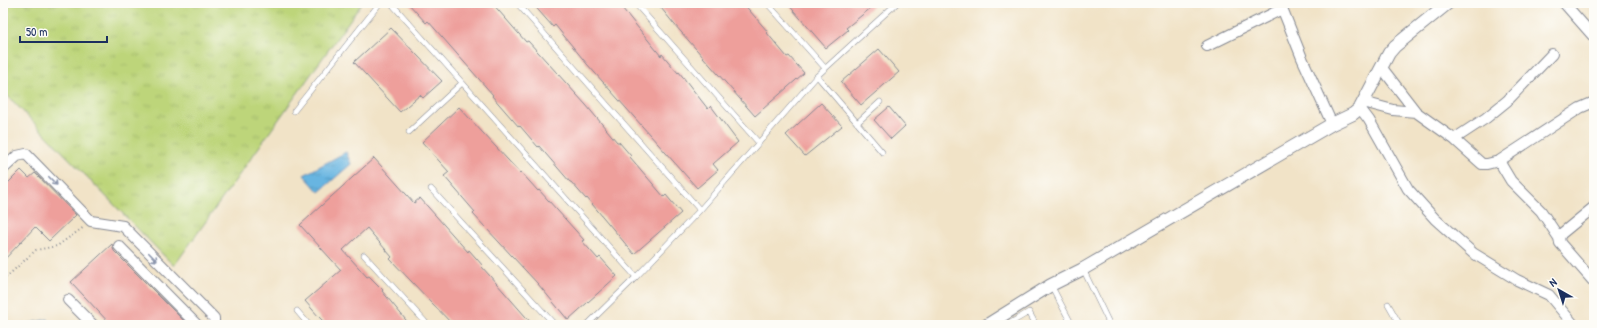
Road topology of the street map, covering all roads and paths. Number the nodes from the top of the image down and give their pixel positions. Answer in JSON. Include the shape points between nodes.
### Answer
{"nodes":[{"id":1,"x":380,"y":3,"type":"edge"},
{"id":2,"x":391,"y":3,"type":"edge"},
{"id":3,"x":517,"y":3,"type":"edge"},
{"id":4,"x":635,"y":3,"type":"edge"},
{"id":5,"x":767,"y":3,"type":"edge"},
{"id":6,"x":897,"y":3,"type":"edge"},
{"id":7,"x":1448,"y":3,"type":"edge"},
{"id":8,"x":1564,"y":3,"type":"edge"},
{"id":9,"x":1281,"y":6,"type":"edge"},
{"id":10,"x":1594,"y":37,"type":"edge"},
{"id":11,"x":1207,"y":46,"type":"dead end"},
{"id":12,"x":1552,"y":54,"type":"dead end"},
{"id":13,"x":825,"y":68,"type":"junction"},
{"id":14,"x":1382,"y":68,"type":"junction"},
{"id":15,"x":818,"y":76,"type":"junction"},
{"id":16,"x":462,"y":83,"type":"junction"},
{"id":17,"x":880,"y":102,"type":"dead end"},
{"id":18,"x":1594,"y":102,"type":"edge"},
{"id":19,"x":1361,"y":105,"type":"junction"},
{"id":20,"x":294,"y":111,"type":"dead end"},
{"id":21,"x":1416,"y":112,"type":"junction"},
{"id":22,"x":857,"y":123,"type":"junction"},
{"id":23,"x":1332,"y":124,"type":"junction"},
{"id":24,"x":409,"y":132,"type":"dead end"},
{"id":25,"x":1454,"y":139,"type":"junction"},
{"id":26,"x":758,"y":143,"type":"junction"},
{"id":27,"x":882,"y":152,"type":"dead end"},
{"id":28,"x":1499,"y":161,"type":"junction"},
{"id":29,"x":3,"y":169,"type":"edge"},
{"id":30,"x":430,"y":189,"type":"dead end"},
{"id":31,"x":1594,"y":206,"type":"edge"},
{"id":32,"x":700,"y":210,"type":"junction"},
{"id":33,"x":91,"y":221,"type":"junction"},
{"id":34,"x":1559,"y":238,"type":"junction"},
{"id":35,"x":119,"y":246,"type":"dead end"},
{"id":36,"x":364,"y":255,"type":"dead end"},
{"id":37,"x":1083,"y":269,"type":"junction"},
{"id":38,"x":636,"y":277,"type":"junction"},
{"id":39,"x":3,"y":280,"type":"edge"},
{"id":40,"x":1593,"y":280,"type":"edge"},
{"id":41,"x":1051,"y":285,"type":"junction"},
{"id":42,"x":68,"y":300,"type":"dead end"},
{"id":43,"x":1388,"y":304,"type":"dead end"},
{"id":44,"x":297,"y":311,"type":"dead end"},
{"id":45,"x":93,"y":325,"type":"edge"},
{"id":46,"x":197,"y":325,"type":"edge"},
{"id":47,"x":214,"y":325,"type":"edge"},
{"id":48,"x":309,"y":325,"type":"edge"},
{"id":49,"x":428,"y":325,"type":"edge"},
{"id":50,"x":555,"y":325,"type":"edge"},
{"id":51,"x":587,"y":325,"type":"edge"},
{"id":52,"x":987,"y":325,"type":"edge"},
{"id":53,"x":1007,"y":325,"type":"edge"},
{"id":54,"x":1036,"y":325,"type":"edge"},
{"id":55,"x":1072,"y":325,"type":"edge"},
{"id":56,"x":1110,"y":325,"type":"edge"},
{"id":57,"x":1400,"y":325,"type":"edge"},
{"id":58,"x":1574,"y":325,"type":"edge"}],
"edges":[{"from":1,"to":20,"type":"lane"},
{"from":2,"to":16,"type":"lane"},
{"from":3,"to":32,"type":"lane"},
{"from":4,"to":26,"type":"lane"},
{"from":5,"to":13,"type":"lane"},
{"from":6,"to":13,"type":"lane"},
{"from":7,"to":14,"type":"street","via":[[1395,46]]},
{"from":8,"to":10,"type":"street"},
{"from":9,"to":11,"type":"street"},
{"from":9,"to":23,"type":"street"},
{"from":12,"to":25,"type":"street","via":[[1507,101]]},
{"from":13,"to":15,"type":"lane"},
{"from":14,"to":19,"type":"street"},
{"from":14,"to":21,"type":"street"},
{"from":15,"to":22,"type":"lane"},
{"from":15,"to":26,"type":"lane"},
{"from":16,"to":24,"type":"lane"},
{"from":16,"to":38,"type":"lane"},
{"from":17,"to":22,"type":"lane"},
{"from":18,"to":28,"type":"street","via":[[1580,108]]},
{"from":19,"to":21,"type":"street"},
{"from":19,"to":23,"type":"street","via":[[1353,114]]},
{"from":19,"to":58,"type":"street","via":[[1408,189],[1435,219],[1473,253],[1517,280],[1549,295]]},
{"from":21,"to":25,"type":"street"},
{"from":22,"to":27,"type":"lane"},
{"from":23,"to":37,"type":"street"},
{"from":25,"to":28,"type":"street","via":[[1482,164]]},
{"from":26,"to":32,"type":"lane"},
{"from":28,"to":34,"type":"street","via":[[1511,181],[1541,211]]},
{"from":29,"to":33,"type":"street","one_way":true,"via":[[17,156],[26,154]]},
{"from":30,"to":50,"type":"lane"},
{"from":31,"to":34,"type":"street"},
{"from":32,"to":38,"type":"lane"},
{"from":33,"to":39,"type":"path","via":[[57,246],[36,250]]},
{"from":33,"to":47,"type":"street","one_way":true,"via":[[123,226],[214,318]]},
{"from":34,"to":40,"type":"street","via":[[1560,243]]},
{"from":35,"to":46,"type":"street"},
{"from":36,"to":49,"type":"lane"},
{"from":37,"to":41,"type":"street"},
{"from":37,"to":56,"type":"lane"},
{"from":38,"to":51,"type":"lane"},
{"from":41,"to":52,"type":"street"},
{"from":41,"to":55,"type":"lane"},
{"from":42,"to":45,"type":"street"},
{"from":43,"to":57,"type":"lane"},
{"from":44,"to":48,"type":"lane"},
{"from":53,"to":54,"type":"lane","via":[[1029,312]]}]}
